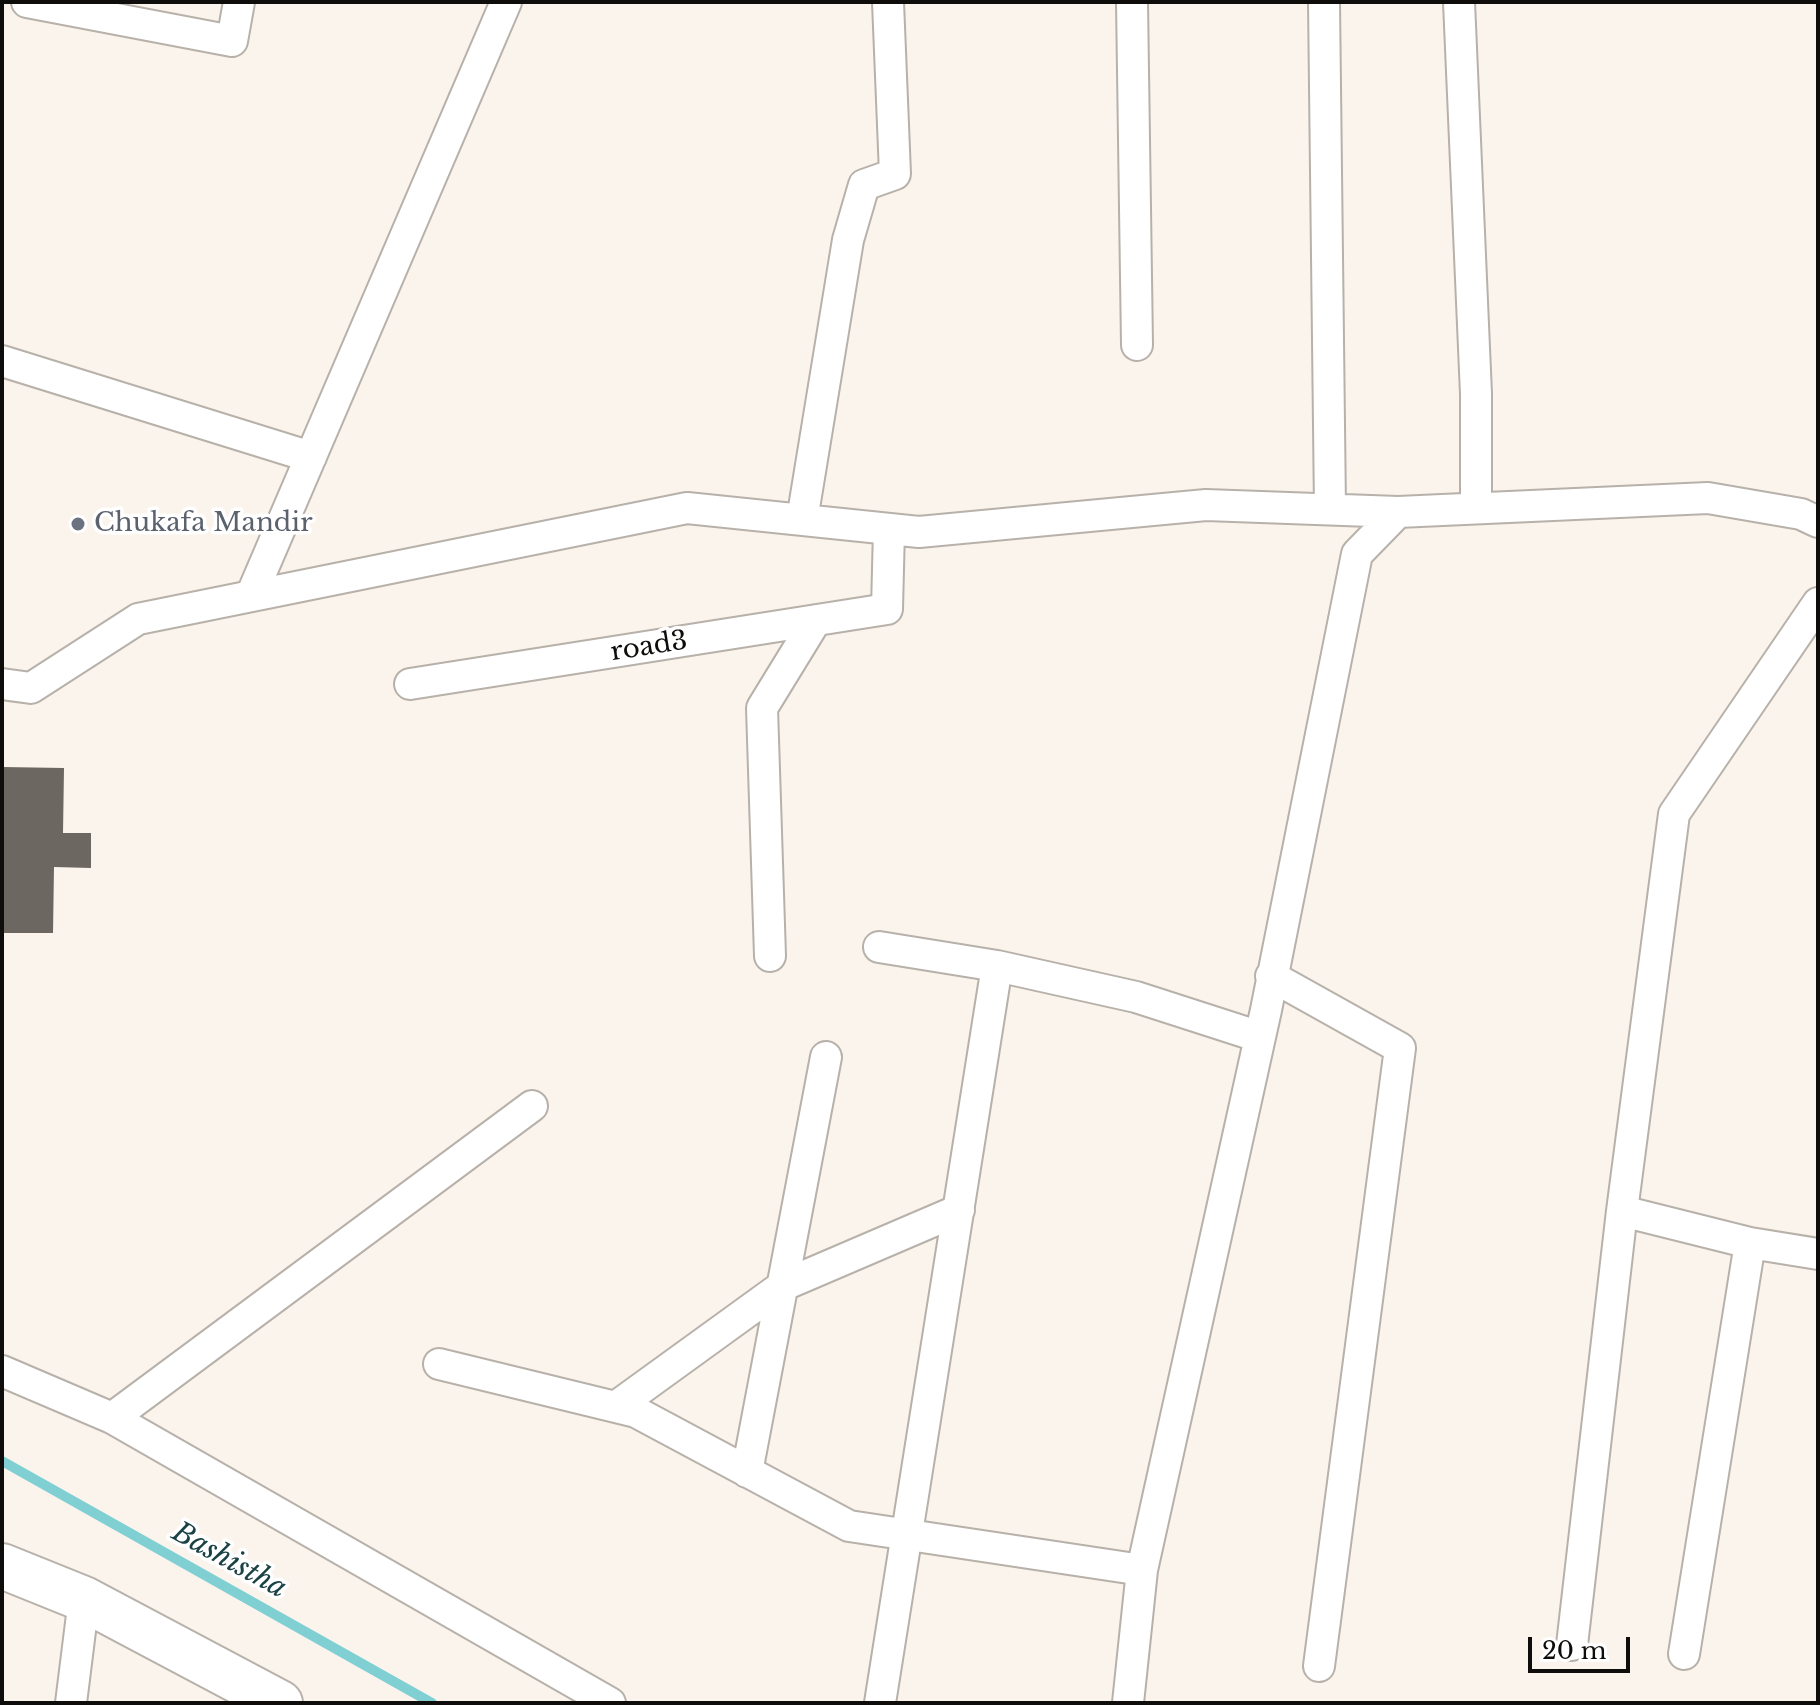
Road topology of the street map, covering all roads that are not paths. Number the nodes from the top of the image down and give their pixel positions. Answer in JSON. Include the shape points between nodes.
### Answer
{"nodes":[{"id":1,"x":27,"y":2,"type":"edge"},
{"id":2,"x":239,"y":2,"type":"edge"},
{"id":3,"x":506,"y":2,"type":"edge"},
{"id":4,"x":888,"y":2,"type":"edge"},
{"id":5,"x":1132,"y":2,"type":"edge"},
{"id":6,"x":1324,"y":2,"type":"edge"},
{"id":7,"x":1459,"y":2,"type":"edge"},
{"id":8,"x":1137,"y":345,"type":"dead end"},
{"id":9,"x":2,"y":361,"type":"edge"},
{"id":10,"x":311,"y":457,"type":"junction"},
{"id":11,"x":1476,"y":508,"type":"junction"},
{"id":12,"x":1330,"y":509,"type":"junction"},
{"id":13,"x":1398,"y":512,"type":"junction"},
{"id":14,"x":802,"y":520,"type":"junction"},
{"id":15,"x":1818,"y":522,"type":"edge"},
{"id":16,"x":889,"y":529,"type":"junction"},
{"id":17,"x":251,"y":596,"type":"junction"},
{"id":18,"x":1818,"y":603,"type":"edge"},
{"id":19,"x":816,"y":620,"type":"junction"},
{"id":20,"x":2,"y":684,"type":"edge"},
{"id":21,"x":410,"y":684,"type":"dead end"},
{"id":22,"x":879,"y":947,"type":"dead end"},
{"id":23,"x":770,"y":956,"type":"dead end"},
{"id":24,"x":997,"y":966,"type":"junction"},
{"id":25,"x":1271,"y":976,"type":"junction"},
{"id":26,"x":1257,"y":1036,"type":"junction"},
{"id":27,"x":826,"y":1057,"type":"dead end"},
{"id":28,"x":532,"y":1106,"type":"dead end"},
{"id":29,"x":959,"y":1210,"type":"junction"},
{"id":30,"x":1622,"y":1211,"type":"junction"},
{"id":31,"x":1750,"y":1243,"type":"junction"},
{"id":32,"x":1818,"y":1254,"type":"edge"},
{"id":33,"x":784,"y":1285,"type":"junction"},
{"id":34,"x":439,"y":1364,"type":"dead end"},
{"id":35,"x":2,"y":1371,"type":"edge"},
{"id":36,"x":617,"y":1406,"type":"junction"},
{"id":37,"x":112,"y":1418,"type":"junction"},
{"id":38,"x":747,"y":1472,"type":"junction"},
{"id":39,"x":908,"y":1535,"type":"junction"},
{"id":40,"x":2,"y":1566,"type":"edge"},
{"id":41,"x":1142,"y":1570,"type":"junction"},
{"id":42,"x":84,"y":1599,"type":"junction"},
{"id":43,"x":1572,"y":1645,"type":"dead end"},
{"id":44,"x":1684,"y":1654,"type":"dead end"},
{"id":45,"x":1319,"y":1666,"type":"dead end"},
{"id":46,"x":71,"y":1703,"type":"edge"},
{"id":47,"x":280,"y":1703,"type":"edge"},
{"id":48,"x":610,"y":1703,"type":"edge"},
{"id":49,"x":880,"y":1703,"type":"edge"},
{"id":50,"x":1128,"y":1703,"type":"edge"}],
"edges":[{"from":1,"to":2,"type":"street","via":[[232,41]]},
{"from":3,"to":10,"type":"street"},
{"from":4,"to":14,"type":"street","via":[[895,174],[864,185],[848,240]]},
{"from":5,"to":8,"type":"street"},
{"from":6,"to":12,"type":"street"},
{"from":7,"to":11,"type":"street"},
{"from":9,"to":10,"type":"street"},
{"from":10,"to":17,"type":"street"},
{"from":11,"to":13,"type":"street"},
{"from":11,"to":15,"type":"street","via":[[1708,498],[1801,514]]},
{"from":12,"to":13,"type":"street"},
{"from":12,"to":16,"type":"street","via":[[1206,505],[919,532]]},
{"from":13,"to":25,"type":"street","via":[[1357,554]]},
{"from":14,"to":16,"type":"street"},
{"from":14,"to":17,"type":"street","via":[[687,508]]},
{"from":16,"to":19,"type":"street","name":"road3","via":[[887,609]]},
{"from":17,"to":20,"type":"street","via":[[138,619],[31,688]]},
{"from":18,"to":30,"type":"street","via":[[1674,814]]},
{"from":19,"to":21,"type":"street","name":"road3"},
{"from":19,"to":23,"type":"street","via":[[762,708]]},
{"from":22,"to":24,"type":"street"},
{"from":24,"to":26,"type":"street","via":[[1136,997]]},
{"from":24,"to":29,"type":"street"},
{"from":25,"to":26,"type":"street"},
{"from":25,"to":45,"type":"street","via":[[1400,1048]]},
{"from":26,"to":41,"type":"street"},
{"from":27,"to":33,"type":"street"},
{"from":28,"to":37,"type":"street"},
{"from":29,"to":33,"type":"street"},
{"from":29,"to":39,"type":"street"},
{"from":30,"to":31,"type":"street"},
{"from":30,"to":43,"type":"street"},
{"from":31,"to":32,"type":"street"},
{"from":31,"to":44,"type":"street"},
{"from":33,"to":36,"type":"street"},
{"from":33,"to":38,"type":"street"},
{"from":34,"to":36,"type":"street"},
{"from":35,"to":37,"type":"street"},
{"from":36,"to":38,"type":"street"},
{"from":37,"to":48,"type":"street"},
{"from":38,"to":39,"type":"street","via":[[849,1526]]},
{"from":39,"to":41,"type":"street"},
{"from":39,"to":49,"type":"street"},
{"from":40,"to":42,"type":"street"},
{"from":41,"to":50,"type":"street"},
{"from":42,"to":46,"type":"street"},
{"from":42,"to":47,"type":"street"}]}
